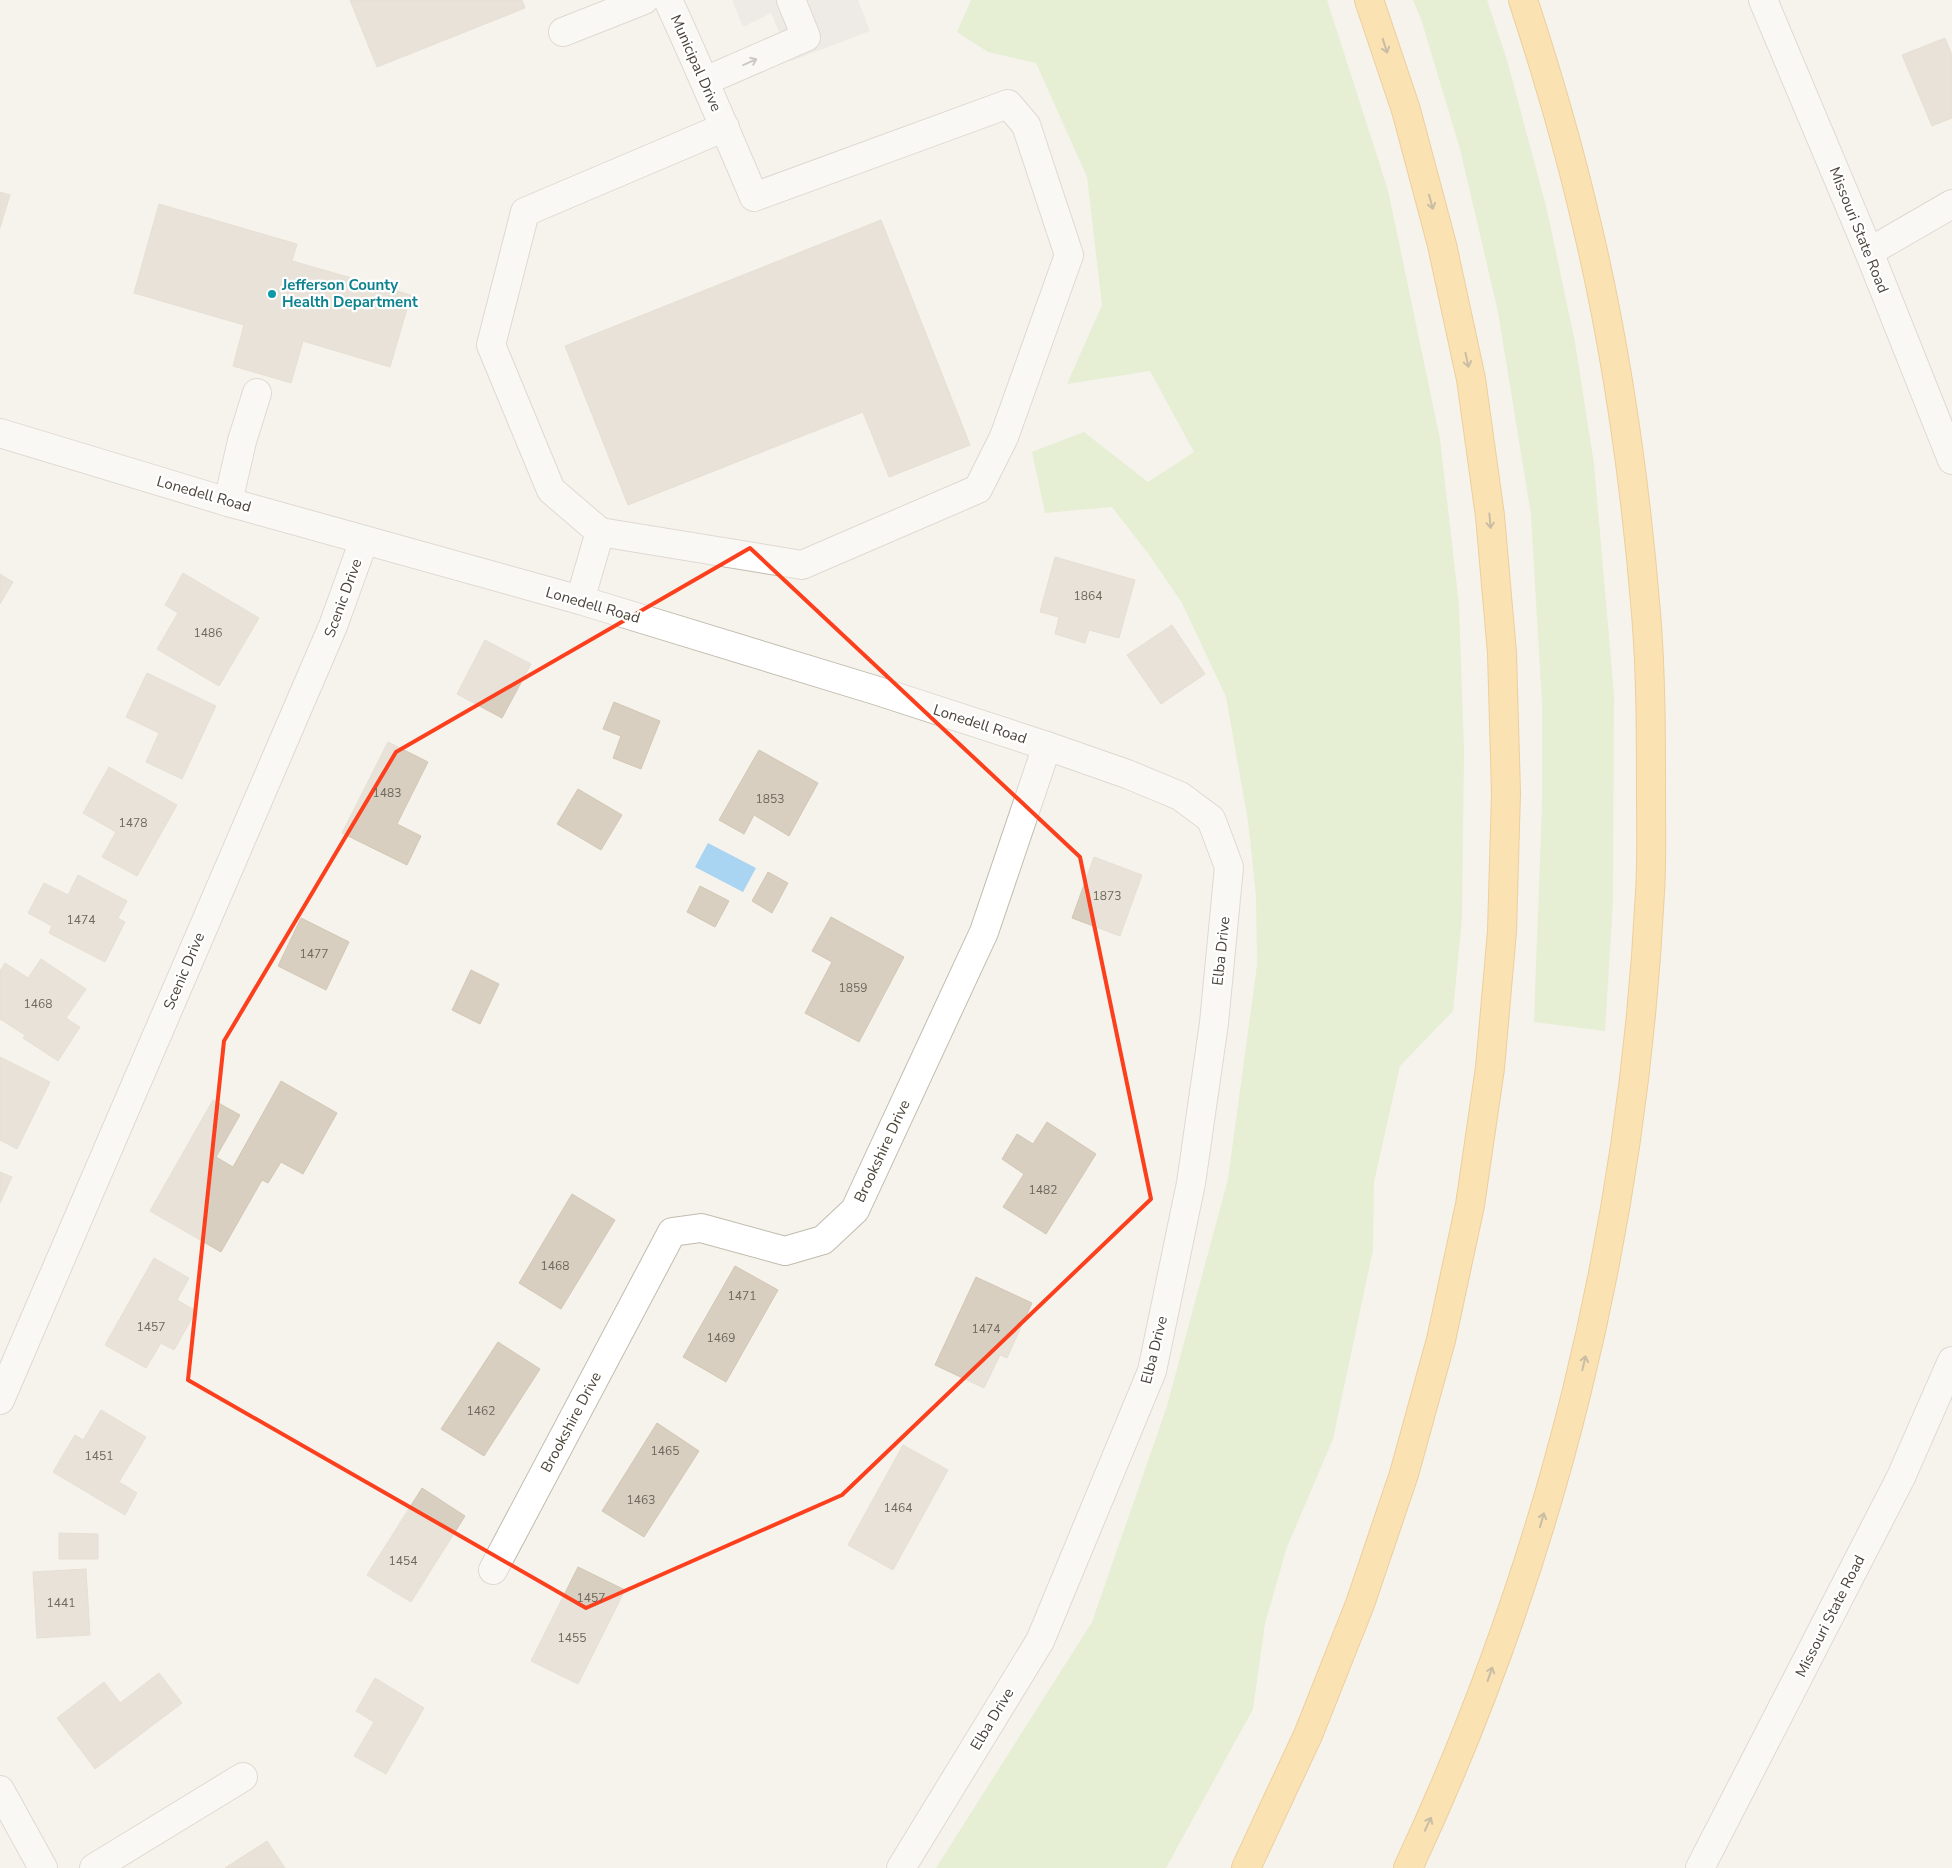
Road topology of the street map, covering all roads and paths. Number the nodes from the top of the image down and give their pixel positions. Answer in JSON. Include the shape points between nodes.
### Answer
{"nodes":[{"id":1,"x":644,"y":0,"type":"edge"},
{"id":2,"x":668,"y":0,"type":"edge"},
{"id":3,"x":791,"y":0,"type":"edge"},
{"id":4,"x":1369,"y":0,"type":"edge"},
{"id":5,"x":1523,"y":0,"type":"edge"},
{"id":6,"x":1762,"y":0,"type":"edge"},
{"id":7,"x":563,"y":32,"type":"dead end"},
{"id":8,"x":705,"y":81,"type":"junction"},
{"id":9,"x":725,"y":127,"type":"junction"},
{"id":10,"x":1952,"y":204,"type":"edge"},
{"id":11,"x":1868,"y":252,"type":"junction"},
{"id":12,"x":257,"y":393,"type":"dead end"},
{"id":13,"x":0,"y":433,"type":"edge"},
{"id":14,"x":1952,"y":460,"type":"edge"},
{"id":15,"x":228,"y":502,"type":"junction"},
{"id":16,"x":600,"y":532,"type":"junction"},
{"id":17,"x":364,"y":540,"type":"junction"},
{"id":18,"x":580,"y":600,"type":"junction"},
{"id":19,"x":1047,"y":746,"type":"junction"},
{"id":20,"x":1180,"y":796,"type":"joint"},
{"id":21,"x":1952,"y":1361,"type":"edge"},
{"id":22,"x":0,"y":1400,"type":"edge"},
{"id":23,"x":493,"y":1570,"type":"dead end"},
{"id":24,"x":243,"y":1777,"type":"dead end"},
{"id":25,"x":0,"y":1790,"type":"edge"},
{"id":26,"x":43,"y":1868,"type":"edge"},
{"id":27,"x":94,"y":1868,"type":"edge"},
{"id":28,"x":901,"y":1868,"type":"edge"},
{"id":29,"x":1246,"y":1868,"type":"edge"},
{"id":30,"x":1408,"y":1868,"type":"edge"},
{"id":31,"x":1700,"y":1868,"type":"edge"}],
"edges":[{"from":1,"to":7,"type":"street"},
{"from":2,"to":8,"type":"street","name":"Municipal Drive"},
{"from":8,"to":3,"type":"street","one_way":true,"via":[[806,37]]},
{"from":4,"to":29,"type":"highway","one_way":true,"via":[[1406,110],[1442,245],[1470,379],[1490,516],[1502,653],[1506,793],[1502,931],[1490,1068],[1470,1205],[1440,1340],[1404,1474],[1360,1604],[1308,1735]]},
{"from":30,"to":5,"type":"highway","one_way":true,"via":[[1484,1690],[1531,1557],[1569,1426],[1600,1295],[1624,1159],[1641,1026],[1651,888],[1646,617],[1633,483],[1613,350],[1584,214],[1550,82]]},
{"from":6,"to":11,"type":"street","name":"Missouri State Road"},
{"from":8,"to":9,"type":"street","name":"Municipal Drive"},
{"from":9,"to":16,"type":"street","via":[[525,212],[491,344],[551,490]]},
{"from":9,"to":16,"type":"street","name":"Municipal Drive","via":[[754,197],[1008,104],[1026,125],[1069,255],[1004,437],[978,489],[802,565]]},
{"from":10,"to":11,"type":"street"},
{"from":11,"to":14,"type":"street","name":"Missouri State Road"},
{"from":12,"to":15,"type":"street"},
{"from":13,"to":15,"type":"street","name":"Lonedell Road"},
{"from":15,"to":17,"type":"street","name":"Lonedell Road"},
{"from":16,"to":18,"type":"street"},
{"from":17,"to":18,"type":"street","name":"Lonedell Road"},
{"from":17,"to":22,"type":"street","name":"Scenic Drive","via":[[322,653]]},
{"from":18,"to":19,"type":"street","name":"Lonedell Road"},
{"from":19,"to":20,"type":"street","name":"Lonedell Road"},
{"from":19,"to":23,"type":"street","name":"Brookshire Drive","via":[[984,932],[855,1210],[823,1240],[785,1251],[701,1228],[672,1232]]},
{"from":20,"to":28,"type":"street","name":"Elba Drive","via":[[1212,819],[1229,867],[1214,1023],[1191,1183],[1152,1371],[1040,1641]]},
{"from":21,"to":31,"type":"street","name":"Missouri State Road","via":[[1900,1477]]},
{"from":24,"to":27,"type":"street"},
{"from":25,"to":26,"type":"street"}]}
